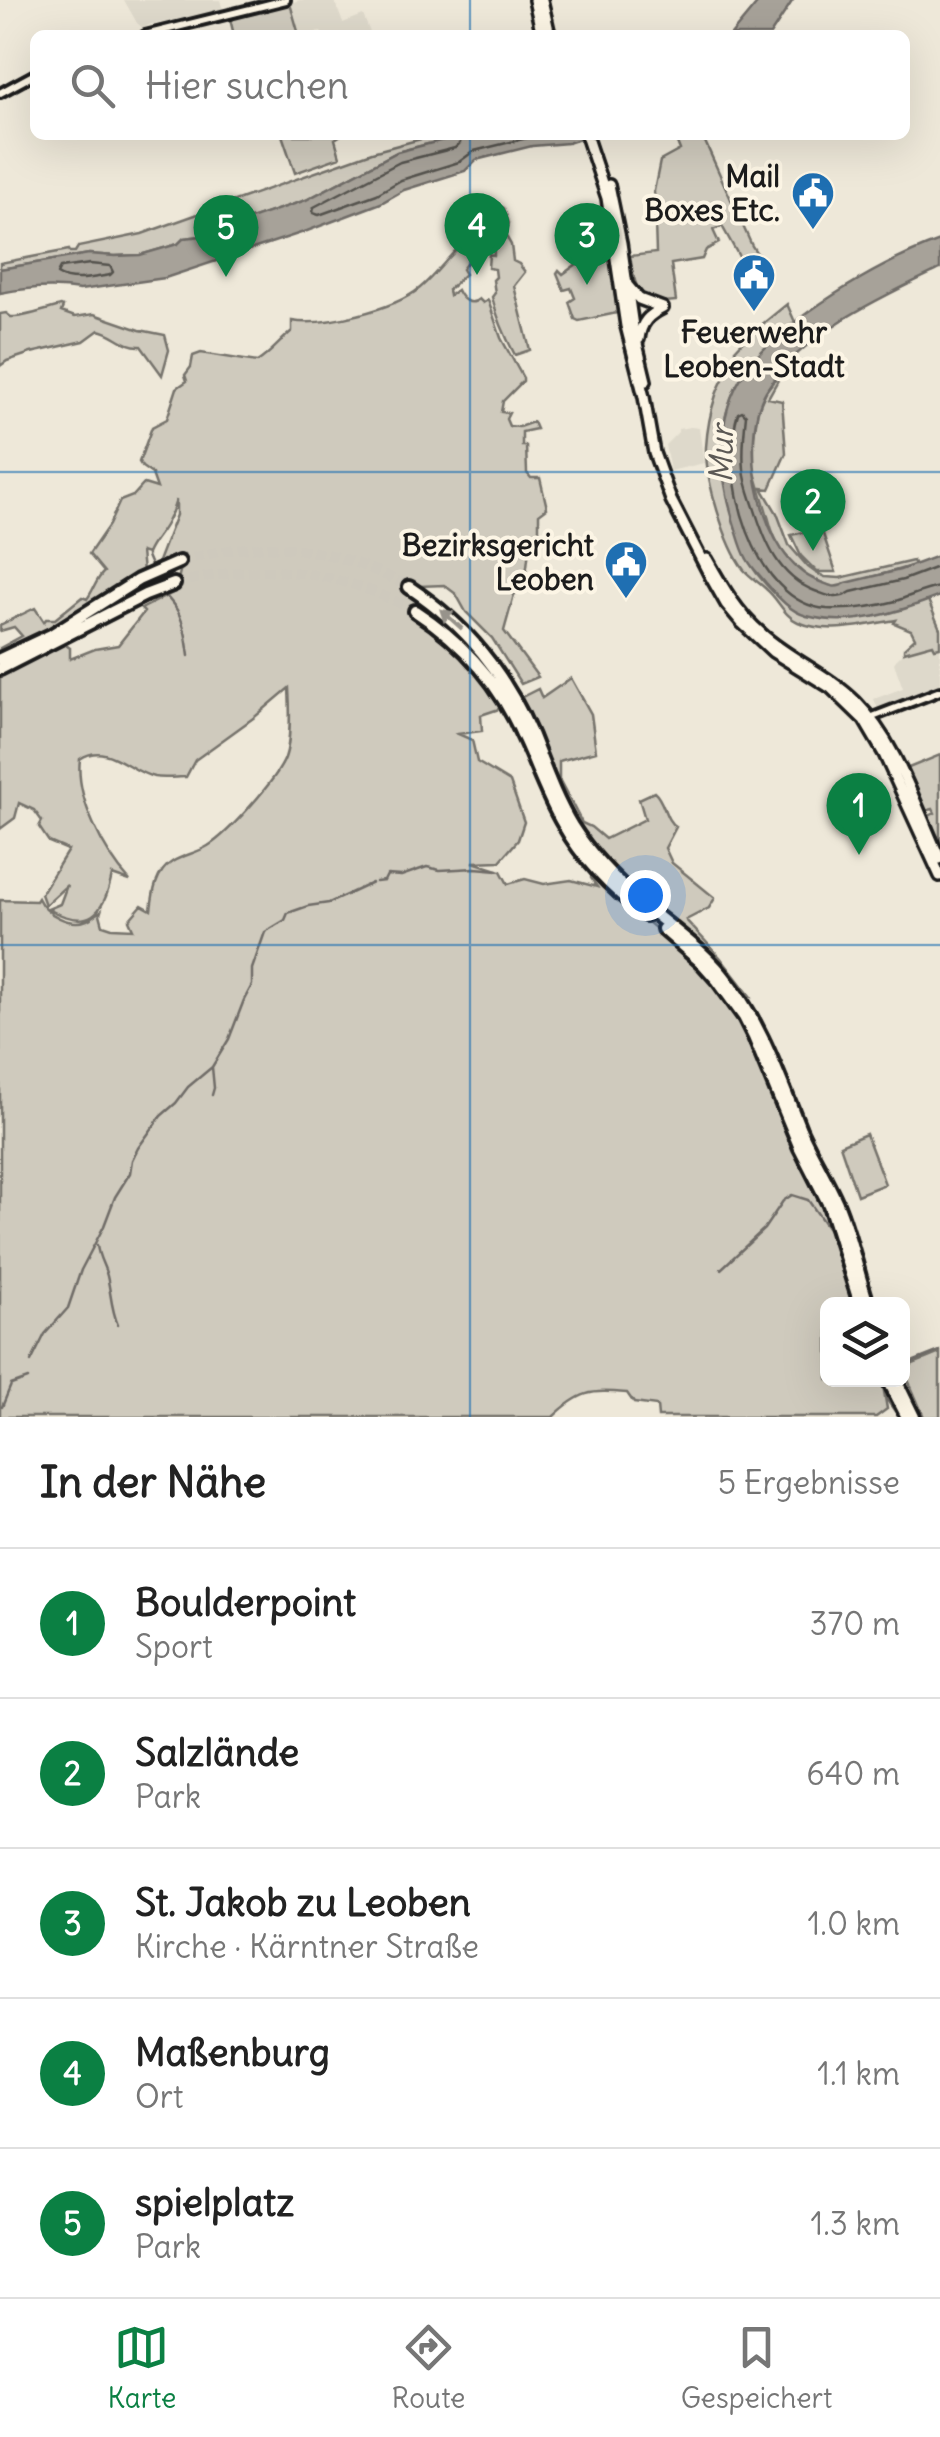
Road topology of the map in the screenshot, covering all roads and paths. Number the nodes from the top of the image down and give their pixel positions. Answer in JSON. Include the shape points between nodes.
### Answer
{"nodes":[{"id":1,"x":286,"y":0,"type":"edge"},
{"id":2,"x":538,"y":1,"type":"edge"},
{"id":3,"x":164,"y":30,"type":"edge"},
{"id":4,"x":545,"y":30,"type":"edge"},
{"id":5,"x":30,"y":77,"type":"edge"},
{"id":6,"x":0,"y":93,"type":"edge"},
{"id":7,"x":591,"y":140,"type":"edge"},
{"id":8,"x":597,"y":155,"type":"junction"},
{"id":9,"x":628,"y":285,"type":"junction"},
{"id":10,"x":637,"y":346,"type":"junction"},
{"id":11,"x":179,"y":562,"type":"tunnel mouth"},
{"id":12,"x":166,"y":587,"type":"tunnel mouth"},
{"id":13,"x":409,"y":587,"type":"tunnel mouth"},
{"id":14,"x":415,"y":611,"type":"tunnel mouth"},
{"id":15,"x":0,"y":660,"type":"edge"},
{"id":16,"x":0,"y":670,"type":"edge"},
{"id":17,"x":940,"y":691,"type":"edge"},
{"id":18,"x":871,"y":718,"type":"junction"},
{"id":19,"x":567,"y":824,"type":"junction"},
{"id":20,"x":940,"y":859,"type":"edge"},
{"id":21,"x":940,"y":876,"type":"edge"},
{"id":22,"x":858,"y":1297,"type":"edge"},
{"id":23,"x":866,"y":1297,"type":"edge"},
{"id":24,"x":895,"y":1387,"type":"edge"},
{"id":25,"x":912,"y":1416,"type":"edge"}],
"edges":[{"from":1,"to":3,"type":"main road"},
{"from":2,"to":4,"type":"main road"},
{"from":5,"to":6,"type":"main road"},
{"from":7,"to":8,"type":"main road"},
{"from":8,"to":9,"type":"main road","via":[[612,196]]},
{"from":8,"to":18,"type":"main road","via":[[626,326],[671,500],[742,623]]},
{"from":9,"to":10,"type":"main road"},
{"from":9,"to":10,"type":"main road","via":[[641,300],[663,308],[643,324]]},
{"from":10,"to":18,"type":"main road","via":[[666,473],[725,590],[761,634],[838,686]]},
{"from":11,"to":15,"type":"highway"},
{"from":12,"to":16,"type":"highway"},
{"from":19,"to":13,"type":"highway","one_way":true,"via":[[496,669],[455,621]]},
{"from":14,"to":19,"type":"highway","via":[[464,649],[496,688]]},
{"from":17,"to":18,"type":"main road"},
{"from":18,"to":20,"type":"main road"},
{"from":18,"to":21,"type":"main road"},
{"from":19,"to":22,"type":"highway","via":[[598,872],[702,964],[744,1017],[829,1205]]},
{"from":19,"to":23,"type":"highway","via":[[615,879],[708,958],[750,1014],[836,1202]]},
{"from":24,"to":25,"type":"highway"}]}
